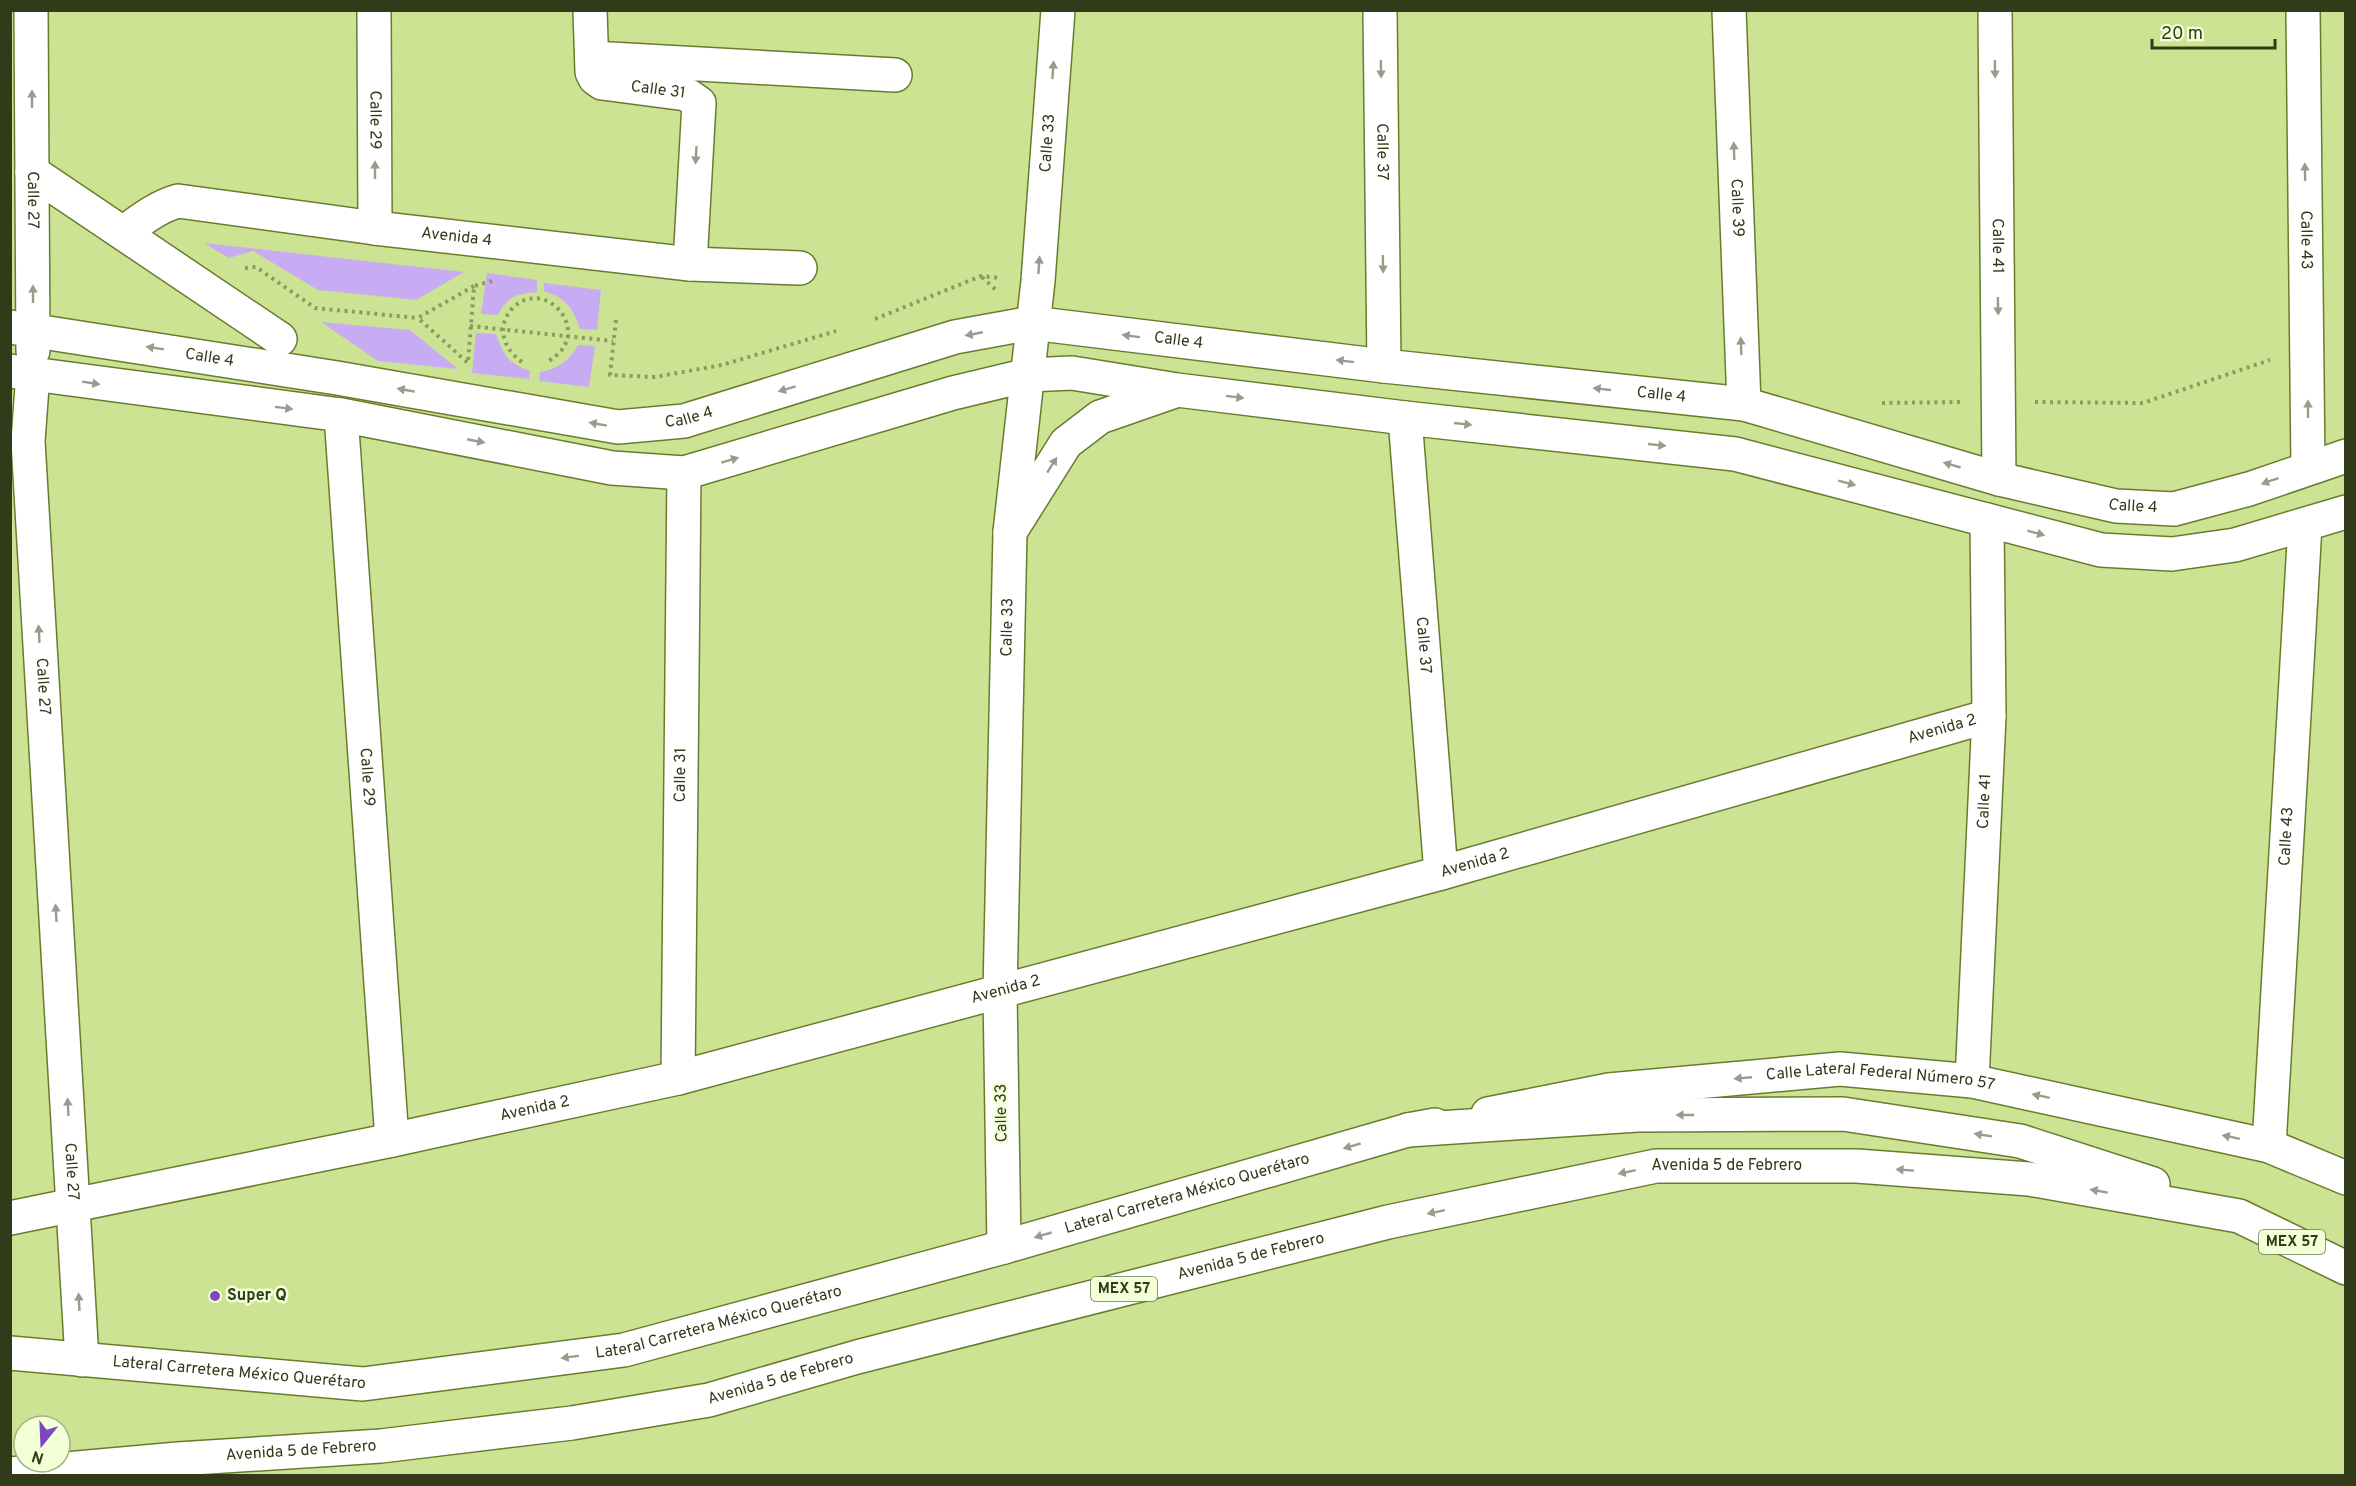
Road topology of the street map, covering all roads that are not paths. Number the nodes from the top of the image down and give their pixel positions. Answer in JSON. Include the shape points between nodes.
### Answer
{"nodes":[{"id":1,"x":31,"y":10,"type":"edge"},
{"id":2,"x":374,"y":10,"type":"edge"},
{"id":3,"x":590,"y":10,"type":"edge"},
{"id":4,"x":1058,"y":10,"type":"edge"},
{"id":5,"x":1380,"y":10,"type":"edge"},
{"id":6,"x":1729,"y":10,"type":"edge"},
{"id":7,"x":1995,"y":10,"type":"edge"},
{"id":8,"x":2303,"y":10,"type":"edge"},
{"id":9,"x":592,"y":58,"type":"junction"},
{"id":10,"x":895,"y":75,"type":"dead end"},
{"id":11,"x":32,"y":172,"type":"junction"},
{"id":12,"x":375,"y":228,"type":"junction"},
{"id":13,"x":123,"y":233,"type":"junction"},
{"id":14,"x":690,"y":264,"type":"junction"},
{"id":15,"x":800,"y":268,"type":"dead end"},
{"id":16,"x":1032,"y":323,"type":"junction"},
{"id":17,"x":22,"y":328,"type":"edge"},
{"id":18,"x":280,"y":339,"type":"dead end"},
{"id":19,"x":1384,"y":366,"type":"junction"},
{"id":20,"x":22,"y":372,"type":"edge"},
{"id":21,"x":1028,"y":375,"type":"junction"},
{"id":22,"x":1177,"y":390,"type":"junction"},
{"id":23,"x":1744,"y":404,"type":"junction"},
{"id":24,"x":341,"y":415,"type":"junction"},
{"id":25,"x":1405,"y":418,"type":"junction"},
{"id":26,"x":2346,"y":456,"type":"edge"},
{"id":27,"x":2308,"y":468,"type":"junction"},
{"id":28,"x":684,"y":473,"type":"junction"},
{"id":29,"x":1999,"y":479,"type":"junction"},
{"id":30,"x":2346,"y":512,"type":"edge"},
{"id":31,"x":1987,"y":520,"type":"junction"},
{"id":32,"x":2305,"y":525,"type":"junction"},
{"id":33,"x":1010,"y":532,"type":"junction"},
{"id":34,"x":1989,"y":716,"type":"junction"},
{"id":35,"x":1441,"y":873,"type":"junction"},
{"id":36,"x":1000,"y":992,"type":"junction"},
{"id":37,"x":678,"y":1078,"type":"junction"},
{"id":38,"x":1971,"y":1081,"type":"junction"},
{"id":39,"x":1408,"y":1130,"type":"junction"},
{"id":40,"x":392,"y":1140,"type":"junction"},
{"id":41,"x":2269,"y":1146,"type":"junction"},
{"id":42,"x":2346,"y":1178,"type":"edge"},
{"id":43,"x":74,"y":1207,"type":"junction"},
{"id":44,"x":2239,"y":1216,"type":"junction"},
{"id":45,"x":10,"y":1218,"type":"edge"},
{"id":46,"x":1004,"y":1247,"type":"junction"},
{"id":47,"x":2346,"y":1268,"type":"edge"},
{"id":48,"x":10,"y":1353,"type":"edge"},
{"id":49,"x":82,"y":1360,"type":"junction"},
{"id":50,"x":10,"y":1473,"type":"edge"}],
"edges":[{"from":11,"to":1,"type":"main road","name":"Calle 27","one_way":true},
{"from":12,"to":2,"type":"main road","name":"Calle 29","one_way":true},
{"from":3,"to":9,"type":"main road","name":"Calle 31"},
{"from":16,"to":4,"type":"main road","name":"Calle 33","one_way":true},
{"from":5,"to":19,"type":"main road","name":"Calle 37","one_way":true},
{"from":23,"to":6,"type":"main road","name":"Calle 39","one_way":true},
{"from":7,"to":29,"type":"main road","name":"Calle 41","one_way":true},
{"from":27,"to":8,"type":"main road","name":"Calle 43","one_way":true},
{"from":9,"to":10,"type":"main road"},
{"from":9,"to":14,"type":"main road","name":"Calle 31","one_way":true,"via":[[592,72],[602,83],[686,94],[699,103]]},
{"from":11,"to":13,"type":"main road"},
{"from":17,"to":11,"type":"main road","name":"Calle 27","one_way":true},
{"from":12,"to":13,"type":"main road","name":"Avenida 4","via":[[178,201],[151,212]]},
{"from":12,"to":14,"type":"main road","name":"Avenida 4"},
{"from":13,"to":18,"type":"main road"},
{"from":14,"to":15,"type":"main road","name":"Avenida 4"},
{"from":16,"to":17,"type":"main road","name":"Calle 4","one_way":true,"via":[[955,337],[684,421],[618,427]]},
{"from":19,"to":16,"type":"main road","name":"Calle 4","one_way":true},
{"from":16,"to":21,"type":"main road","name":"Calle 33"},
{"from":17,"to":20,"type":"main road","name":"Calle 27"},
{"from":23,"to":19,"type":"main road","name":"Calle 4","one_way":true},
{"from":20,"to":24,"type":"main road","one_way":true},
{"from":43,"to":20,"type":"main road","name":"Calle 27","one_way":true},
{"from":21,"to":22,"type":"main road","via":[[1071,373]]},
{"from":28,"to":21,"type":"main road","one_way":true,"via":[[953,393]]},
{"from":21,"to":33,"type":"main road","name":"Calle 33"},
{"from":22,"to":25,"type":"main road","one_way":true},
{"from":33,"to":22,"type":"main road","one_way":true,"via":[[1066,443],[1100,417]]},
{"from":29,"to":23,"type":"main road","name":"Calle 4","one_way":true},
{"from":24,"to":28,"type":"main road","one_way":true,"via":[[612,468]]},
{"from":24,"to":40,"type":"main road","name":"Calle 29"},
{"from":25,"to":31,"type":"main road","one_way":true,"via":[[1735,454]]},
{"from":25,"to":35,"type":"main road","name":"Calle 37"},
{"from":26,"to":27,"type":"main road","name":"Calle 4"},
{"from":27,"to":29,"type":"main road","name":"Calle 4","one_way":true,"via":[[2174,509],[2116,506]]},
{"from":28,"to":37,"type":"main road","name":"Calle 31"},
{"from":30,"to":32,"type":"main road"},
{"from":31,"to":32,"type":"main road","one_way":true,"via":[[2101,550],[2172,554],[2235,545]]},
{"from":31,"to":34,"type":"main road","name":"Calle 41"},
{"from":32,"to":41,"type":"main road","name":"Calle 43"},
{"from":33,"to":36,"type":"main road","name":"Calle 33"},
{"from":34,"to":35,"type":"main road","name":"Avenida 2"},
{"from":34,"to":38,"type":"main road","name":"Calle 41"},
{"from":35,"to":36,"type":"main road","name":"Avenida 2"},
{"from":36,"to":37,"type":"main road","name":"Avenida 2"},
{"from":36,"to":46,"type":"main road","name":"Calle 33"},
{"from":37,"to":40,"type":"main road","name":"Avenida 2"},
{"from":38,"to":39,"type":"main road","name":"Calle Lateral Federal Número 57","one_way":true,"via":[[1840,1070],[1609,1090]]},
{"from":41,"to":38,"type":"main road","name":"Calle Lateral Federal Número 57","one_way":true},
{"from":44,"to":39,"type":"main road","one_way":true,"via":[[2147,1181],[2020,1141],[1843,1114],[1637,1115]]},
{"from":39,"to":46,"type":"main road","name":"Lateral Carretera México Querétaro","one_way":true},
{"from":40,"to":43,"type":"main road","name":"Avenida 2"},
{"from":41,"to":42,"type":"main road","name":"Calle Lateral Federal Número 57"},
{"from":43,"to":45,"type":"main road","name":"Avenida 2"},
{"from":49,"to":43,"type":"main road","name":"Calle 27","one_way":true},
{"from":44,"to":47,"type":"main road","name":"Avenida 5 de Febrero","number":"MEX 57"},
{"from":44,"to":50,"type":"main road","name":"Avenida 5 de Febrero","number":"MEX 57","one_way":true,"via":[[2029,1179],[1857,1166],[1656,1166],[1376,1225],[857,1358],[710,1400],[572,1423],[381,1446]]},
{"from":46,"to":49,"type":"main road","name":"Lateral Carretera México Querétaro","one_way":true,"via":[[624,1350],[363,1384]]},
{"from":48,"to":49,"type":"main road","name":"Lateral Carretera México Querétaro"}]}
